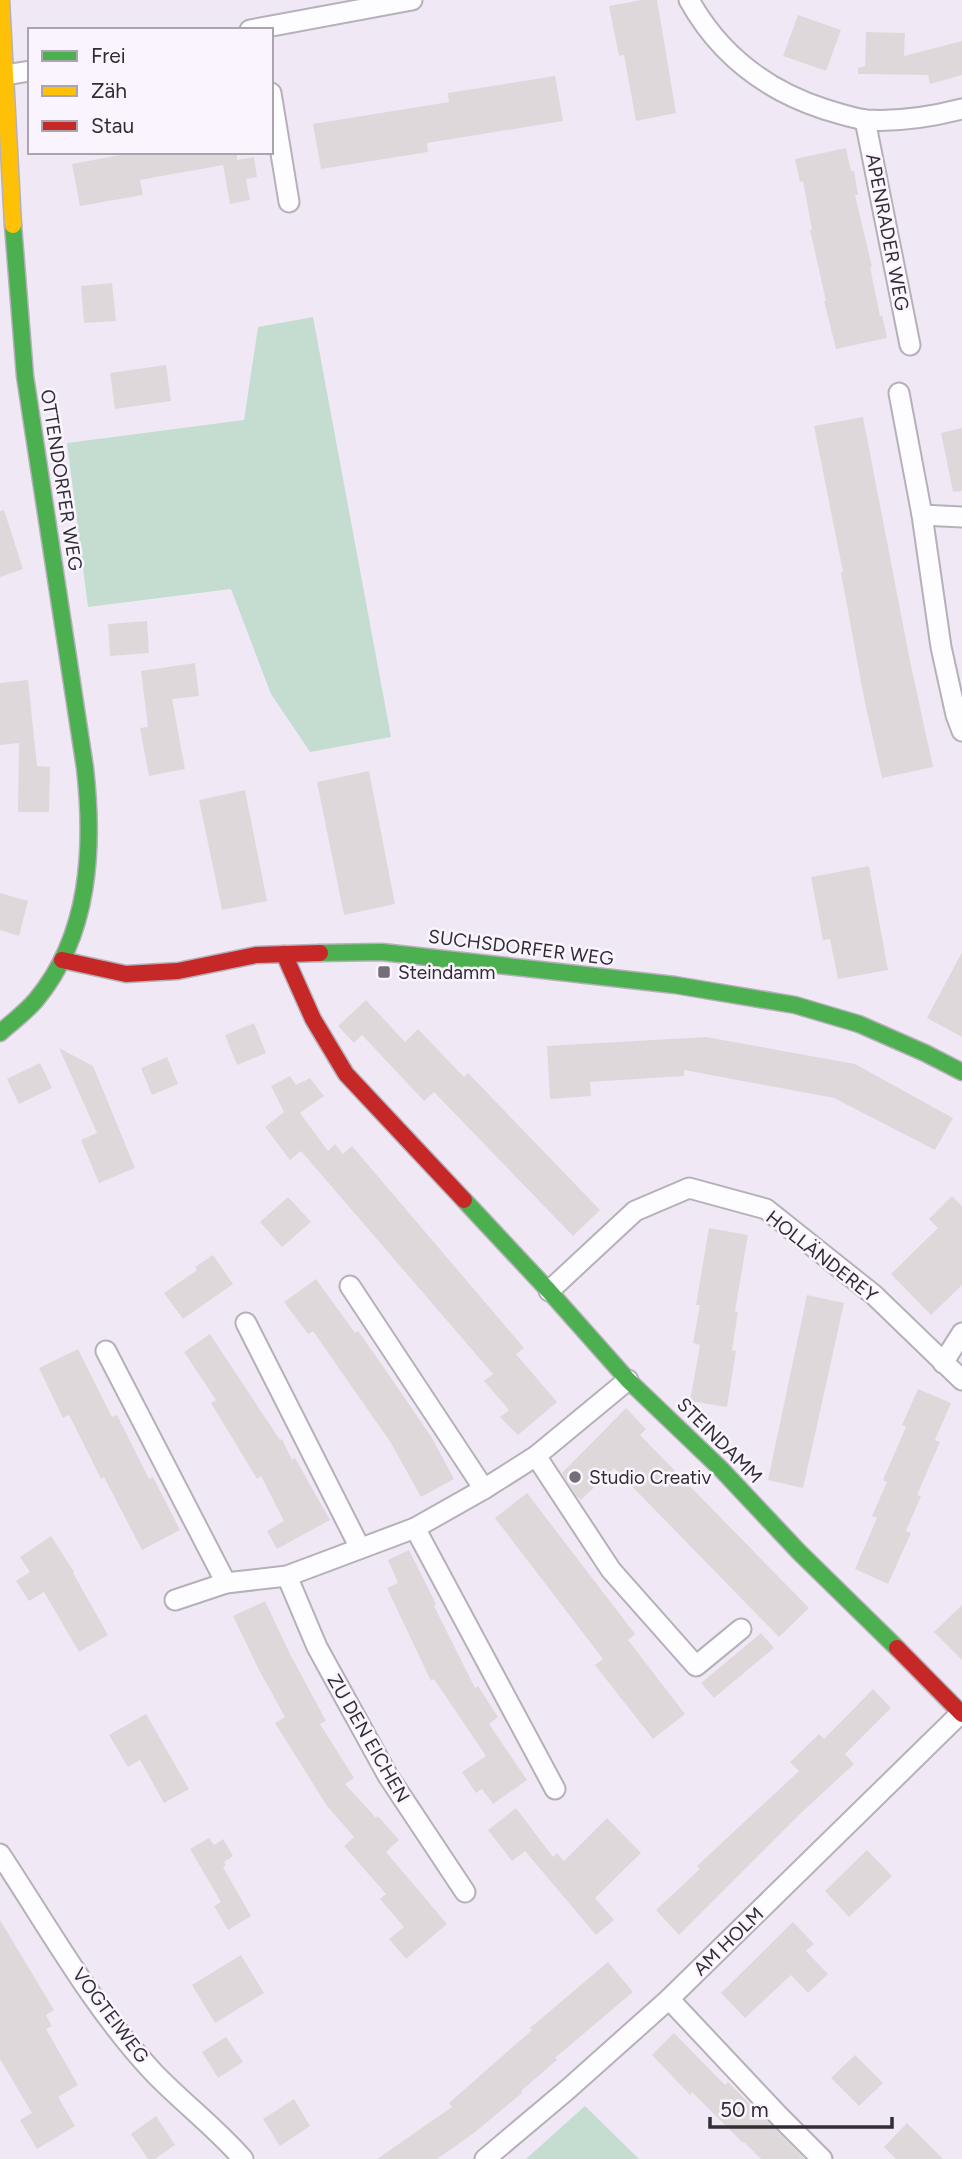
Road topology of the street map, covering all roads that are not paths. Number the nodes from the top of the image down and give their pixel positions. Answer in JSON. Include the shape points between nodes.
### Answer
{"nodes":[{"id":1,"x":1,"y":0,"type":"edge"},
{"id":2,"x":412,"y":0,"type":"edge"},
{"id":3,"x":689,"y":0,"type":"edge"},
{"id":4,"x":262,"y":28,"type":"edge"},
{"id":5,"x":28,"y":71,"type":"edge"},
{"id":6,"x":2,"y":76,"type":"edge"},
{"id":7,"x":273,"y":105,"type":"edge"},
{"id":8,"x":962,"y":109,"type":"edge"},
{"id":9,"x":865,"y":120,"type":"junction"},
{"id":10,"x":289,"y":202,"type":"dead end"},
{"id":11,"x":910,"y":345,"type":"dead end"},
{"id":12,"x":899,"y":393,"type":"dead end"},
{"id":13,"x":922,"y":515,"type":"junction"},
{"id":14,"x":962,"y":517,"type":"edge"},
{"id":15,"x":962,"y":730,"type":"edge"},
{"id":16,"x":284,"y":954,"type":"junction"},
{"id":17,"x":62,"y":960,"type":"junction"},
{"id":18,"x":0,"y":1033,"type":"edge"},
{"id":19,"x":962,"y":1072,"type":"edge"},
{"id":20,"x":350,"y":1286,"type":"dead end"},
{"id":21,"x":548,"y":1291,"type":"junction"},
{"id":22,"x":246,"y":1322,"type":"dead end"},
{"id":23,"x":962,"y":1333,"type":"edge"},
{"id":24,"x":106,"y":1351,"type":"dead end"},
{"id":25,"x":943,"y":1363,"type":"junction"},
{"id":26,"x":628,"y":1380,"type":"junction"},
{"id":27,"x":962,"y":1380,"type":"edge"},
{"id":28,"x":536,"y":1456,"type":"junction"},
{"id":29,"x":484,"y":1489,"type":"junction"},
{"id":30,"x":415,"y":1528,"type":"junction"},
{"id":31,"x":360,"y":1548,"type":"junction"},
{"id":32,"x":287,"y":1576,"type":"junction"},
{"id":33,"x":226,"y":1583,"type":"junction"},
{"id":34,"x":175,"y":1600,"type":"dead end"},
{"id":35,"x":741,"y":1629,"type":"dead end"},
{"id":36,"x":962,"y":1713,"type":"edge"},
{"id":37,"x":555,"y":1789,"type":"dead end"},
{"id":38,"x":0,"y":1854,"type":"edge"},
{"id":39,"x":466,"y":1892,"type":"dead end"},
{"id":40,"x":669,"y":1999,"type":"junction"},
{"id":41,"x":243,"y":2159,"type":"edge"},
{"id":42,"x":485,"y":2159,"type":"edge"},
{"id":43,"x":822,"y":2159,"type":"edge"}],
"edges":[{"from":1,"to":6,"type":"street","name":"OTTENDORFER WEG"},
{"from":2,"to":4,"type":"street"},
{"from":3,"to":9,"type":"street","via":[[718,43],[771,86],[803,102]]},
{"from":5,"to":6,"type":"street"},
{"from":6,"to":17,"type":"street","name":"OTTENDORFER WEG","via":[[25,376],[90,824],[85,891]]},
{"from":7,"to":10,"type":"street"},
{"from":8,"to":9,"type":"street","via":[[928,118]]},
{"from":9,"to":11,"type":"street","name":"APENRADER WEG"},
{"from":12,"to":13,"type":"street"},
{"from":13,"to":14,"type":"street"},
{"from":13,"to":15,"type":"street","via":[[942,647]]},
{"from":16,"to":17,"type":"street","name":"SUCHSDORFER WEG","via":[[178,971],[126,974]]},
{"from":16,"to":19,"type":"street","name":"SUCHSDORFER WEG","via":[[382,952],[675,985],[795,1005],[859,1024]]},
{"from":16,"to":21,"type":"street","name":"STEINDAMM","via":[[313,1019],[346,1074]]},
{"from":17,"to":18,"type":"street","name":"OTTENDORFER WEG","via":[[40,995]]},
{"from":20,"to":29,"type":"street"},
{"from":21,"to":25,"type":"street","name":"HOLLÄNDEREY","via":[[635,1211],[690,1188],[766,1209],[874,1295]]},
{"from":21,"to":26,"type":"street","name":"STEINDAMM"},
{"from":22,"to":31,"type":"street"},
{"from":23,"to":25,"type":"street"},
{"from":24,"to":33,"type":"street"},
{"from":25,"to":27,"type":"street","name":"HOLLÄNDEREY"},
{"from":26,"to":28,"type":"street"},
{"from":26,"to":36,"type":"street","name":"STEINDAMM"},
{"from":28,"to":29,"type":"street"},
{"from":28,"to":35,"type":"street","via":[[611,1570],[696,1667]]},
{"from":29,"to":30,"type":"street"},
{"from":30,"to":31,"type":"street"},
{"from":30,"to":37,"type":"street"},
{"from":31,"to":32,"type":"street"},
{"from":32,"to":33,"type":"street"},
{"from":32,"to":39,"type":"street","name":"ZU DEN EICHEN","via":[[317,1647],[388,1776]]},
{"from":33,"to":34,"type":"street"},
{"from":36,"to":40,"type":"street","name":"AM HOLM"},
{"from":38,"to":41,"type":"street","name":"VOGTEIWEG","via":[[106,2016],[155,2074]]},
{"from":40,"to":42,"type":"street","name":"AM HOLM"},
{"from":40,"to":43,"type":"street"}]}
